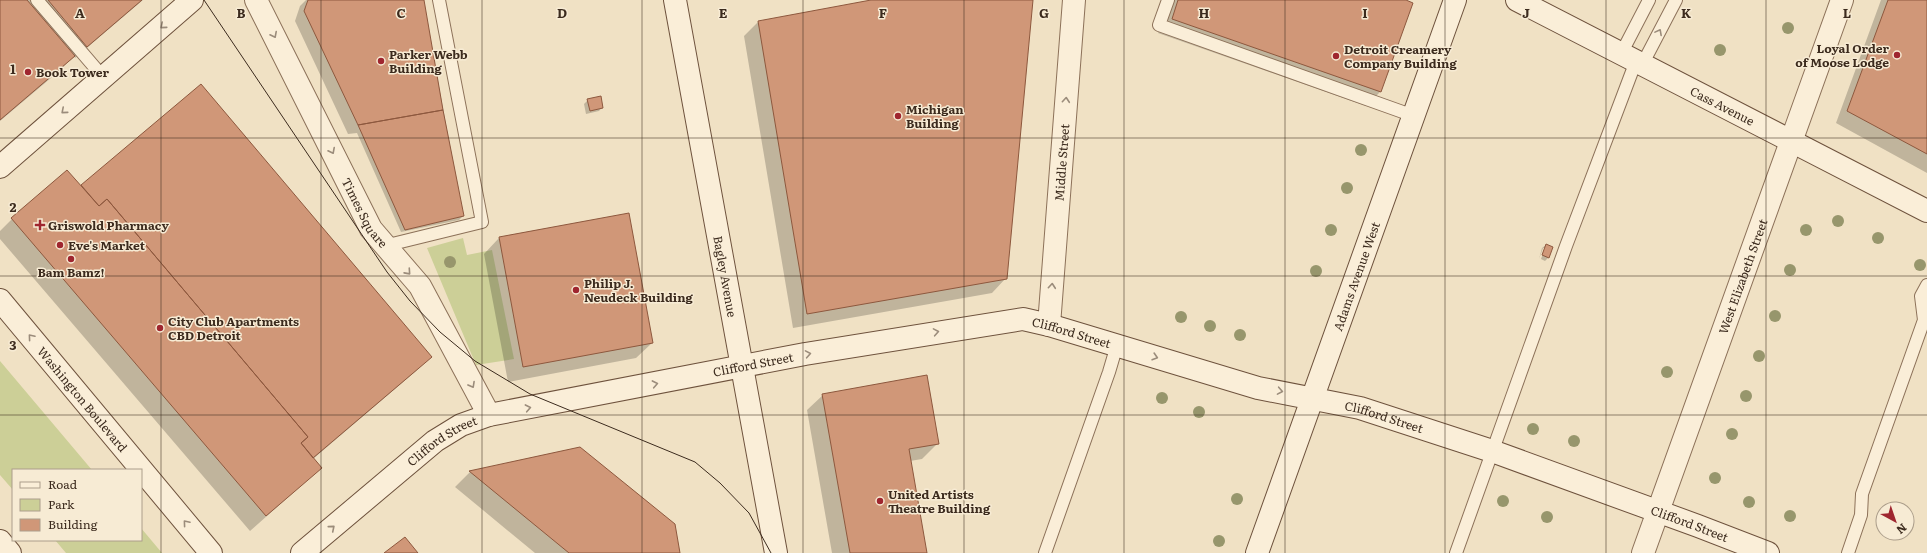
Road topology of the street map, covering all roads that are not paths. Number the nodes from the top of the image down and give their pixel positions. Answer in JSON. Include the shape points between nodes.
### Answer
{"nodes":[{"id":1,"x":37,"y":0,"type":"edge"},
{"id":2,"x":192,"y":0,"type":"edge"},
{"id":3,"x":256,"y":0,"type":"edge"},
{"id":4,"x":439,"y":0,"type":"edge"},
{"id":5,"x":675,"y":0,"type":"edge"},
{"id":6,"x":1074,"y":0,"type":"edge"},
{"id":7,"x":1168,"y":0,"type":"edge"},
{"id":8,"x":1455,"y":0,"type":"edge"},
{"id":9,"x":1518,"y":0,"type":"edge"},
{"id":10,"x":1648,"y":0,"type":"edge"},
{"id":11,"x":1676,"y":0,"type":"edge"},
{"id":12,"x":1842,"y":0,"type":"edge"},
{"id":13,"x":1633,"y":60,"type":"junction"},
{"id":14,"x":103,"y":77,"type":"junction"},
{"id":15,"x":1414,"y":116,"type":"junction"},
{"id":16,"x":1791,"y":141,"type":"junction"},
{"id":17,"x":0,"y":167,"type":"edge"},
{"id":18,"x":1927,"y":212,"type":"edge"},
{"id":19,"x":384,"y":246,"type":"junction"},
{"id":20,"x":1927,"y":285,"type":"edge"},
{"id":21,"x":0,"y":300,"type":"edge"},
{"id":22,"x":1926,"y":320,"type":"edge"},
{"id":23,"x":1049,"y":325,"type":"junction"},
{"id":24,"x":1117,"y":345,"type":"junction"},
{"id":25,"x":742,"y":368,"type":"junction"},
{"id":26,"x":1314,"y":397,"type":"junction"},
{"id":27,"x":489,"y":415,"type":"junction"},
{"id":28,"x":1492,"y":451,"type":"junction"},
{"id":29,"x":142,"y":469,"type":"edge"},
{"id":30,"x":142,"y":469,"type":"edge"},
{"id":31,"x":1658,"y":511,"type":"junction"},
{"id":32,"x":0,"y":541,"type":"edge"},
{"id":33,"x":10,"y":553,"type":"edge"},
{"id":34,"x":212,"y":553,"type":"edge"},
{"id":35,"x":302,"y":553,"type":"edge"},
{"id":36,"x":776,"y":553,"type":"edge"},
{"id":37,"x":1045,"y":553,"type":"edge"},
{"id":38,"x":1257,"y":553,"type":"edge"},
{"id":39,"x":1456,"y":553,"type":"edge"},
{"id":40,"x":1643,"y":553,"type":"edge"},
{"id":41,"x":1768,"y":553,"type":"edge"},
{"id":42,"x":1848,"y":553,"type":"edge"}],
"edges":[{"from":1,"to":14,"type":"lane"},
{"from":2,"to":14,"type":"street","one_way":true},
{"from":3,"to":19,"type":"street","name":"Times Square","one_way":true,"via":[[371,229]]},
{"from":4,"to":19,"type":"lane","via":[[482,222]]},
{"from":5,"to":25,"type":"street","name":"Bagley Avenue"},
{"from":23,"to":6,"type":"street","name":"Middle Street","one_way":true},
{"from":7,"to":15,"type":"lane","via":[[1159,25]]},
{"from":8,"to":15,"type":"street","name":"Adams Avenue West"},
{"from":9,"to":13,"type":"street","name":"Cass Avenue"},
{"from":10,"to":13,"type":"lane"},
{"from":13,"to":11,"type":"lane","one_way":true},
{"from":12,"to":16,"type":"street","name":"West Elizabeth Street"},
{"from":13,"to":16,"type":"street","name":"Cass Avenue"},
{"from":13,"to":28,"type":"lane"},
{"from":14,"to":17,"type":"street","one_way":true},
{"from":15,"to":26,"type":"street","name":"Adams Avenue West"},
{"from":16,"to":18,"type":"street","name":"Cass Avenue"},
{"from":16,"to":31,"type":"street","name":"West Elizabeth Street"},
{"from":19,"to":27,"type":"street","name":"Times Square","one_way":true,"via":[[420,286]]},
{"from":20,"to":22,"type":"lane","via":[[1921,296]]},
{"from":30,"to":21,"type":"street","name":"Washington Boulevard","one_way":true},
{"from":22,"to":42,"type":"lane","via":[[1862,494],[1860,515]]},
{"from":23,"to":24,"type":"street","name":"Clifford Street"},
{"from":25,"to":23,"type":"street","name":"Clifford Street","one_way":true,"via":[[805,354],[992,323],[1024,319]]},
{"from":24,"to":26,"type":"street","name":"Clifford Street","one_way":true,"via":[[1258,388]]},
{"from":24,"to":37,"type":"lane"},
{"from":27,"to":25,"type":"street","name":"Clifford Street","one_way":true},
{"from":25,"to":36,"type":"street","name":"Bagley Avenue"},
{"from":26,"to":28,"type":"street","name":"Clifford Street","via":[[1360,408]]},
{"from":26,"to":38,"type":"street","name":"Adams Avenue West"},
{"from":35,"to":27,"type":"street","name":"Clifford Street","one_way":true,"via":[[435,441],[461,425]]},
{"from":28,"to":31,"type":"street","name":"Clifford Street"},
{"from":28,"to":39,"type":"lane"},
{"from":34,"to":29,"type":"street","name":"Washington Boulevard","one_way":true},
{"from":31,"to":40,"type":"street","name":"West Elizabeth Street"},
{"from":31,"to":41,"type":"street","name":"Clifford Street"},
{"from":32,"to":33,"type":"street"}]}
